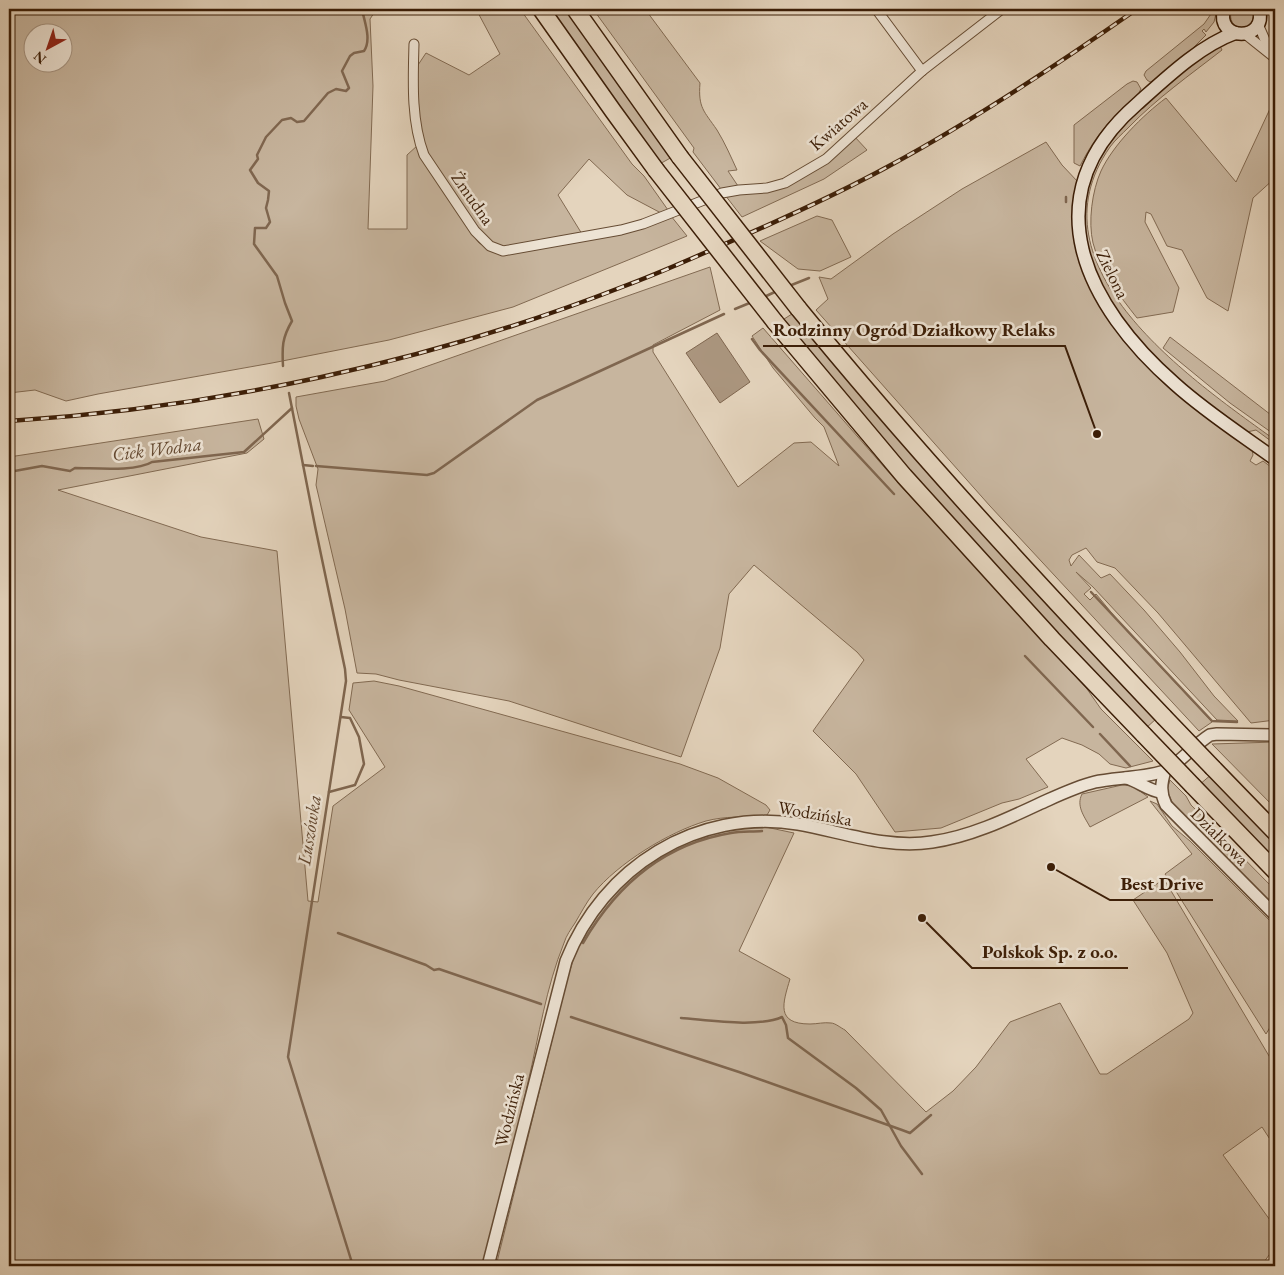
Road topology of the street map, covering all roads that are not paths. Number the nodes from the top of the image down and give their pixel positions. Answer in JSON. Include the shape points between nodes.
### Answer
{"nodes":[{"id":1,"x":541,"y":9,"type":"edge"},
{"id":2,"x":574,"y":9,"type":"edge"},
{"id":3,"x":876,"y":9,"type":"edge"},
{"id":4,"x":1002,"y":9,"type":"edge"},
{"id":5,"x":1224,"y":14,"type":"edge"},
{"id":6,"x":1260,"y":14,"type":"edge"},
{"id":7,"x":1240,"y":33,"type":"junction"},
{"id":8,"x":414,"y":44,"type":"dead end"},
{"id":9,"x":1202,"y":49,"type":"junction"},
{"id":10,"x":1275,"y":54,"type":"edge"},
{"id":11,"x":1275,"y":58,"type":"edge"},
{"id":12,"x":922,"y":71,"type":"junction"},
{"id":13,"x":670,"y":214,"type":"joint"},
{"id":14,"x":1275,"y":459,"type":"edge"},
{"id":15,"x":1275,"y":734,"type":"edge"},
{"id":16,"x":1165,"y":771,"type":"junction"},
{"id":17,"x":1121,"y":777,"type":"junction"},
{"id":18,"x":1161,"y":792,"type":"junction"},
{"id":19,"x":1275,"y":832,"type":"edge"},
{"id":20,"x":1275,"y":871,"type":"edge"},
{"id":21,"x":1275,"y":915,"type":"edge"},
{"id":22,"x":488,"y":1266,"type":"edge"}],
"edges":[{"from":1,"to":20,"type":"highway","bridge":true,"via":[[656,170],[775,322],[920,494],[1052,639]]},
{"from":2,"to":19,"type":"highway","bridge":true,"via":[[680,157],[798,308],[944,480],[1071,619]]},
{"from":3,"to":12,"type":"street"},
{"from":4,"to":12,"type":"street","name":"Kwiatowa"},
{"from":5,"to":7,"type":"main road","via":[[1228,29]]},
{"from":5,"to":9,"type":"main road","name":"Zielona"},
{"from":6,"to":7,"type":"main road","name":"Zielona","via":[[1253,30]]},
{"from":6,"to":10,"type":"street","via":[[1265,40]]},
{"from":7,"to":9,"type":"main road","name":"Zielona"},
{"from":7,"to":11,"type":"street"},
{"from":8,"to":13,"type":"street","name":"Żmudna","via":[[414,101],[420,145],[475,231],[490,246],[503,251],[582,238],[621,230]]},
{"from":9,"to":14,"type":"main road","name":"Zielona","via":[[1130,109],[1099,147],[1080,198],[1081,247],[1100,295],[1149,359],[1184,392]]},
{"from":12,"to":13,"type":"street","name":"Kwiatowa","via":[[838,149],[786,183],[722,193]]},
{"from":15,"to":16,"type":"street","via":[[1210,735]]},
{"from":16,"to":17,"type":"street","name":"Wodzińska"},
{"from":16,"to":18,"type":"street"},
{"from":17,"to":18,"type":"street"},
{"from":17,"to":22,"type":"street","name":"Wodzińska","via":[[1074,788],[1003,820],[934,842],[884,842],[798,824],[732,823],[696,833],[642,861],[615,884],[592,912],[566,960]]},
{"from":18,"to":21,"type":"street","name":"Działkowa","via":[[1172,813]]}]}
